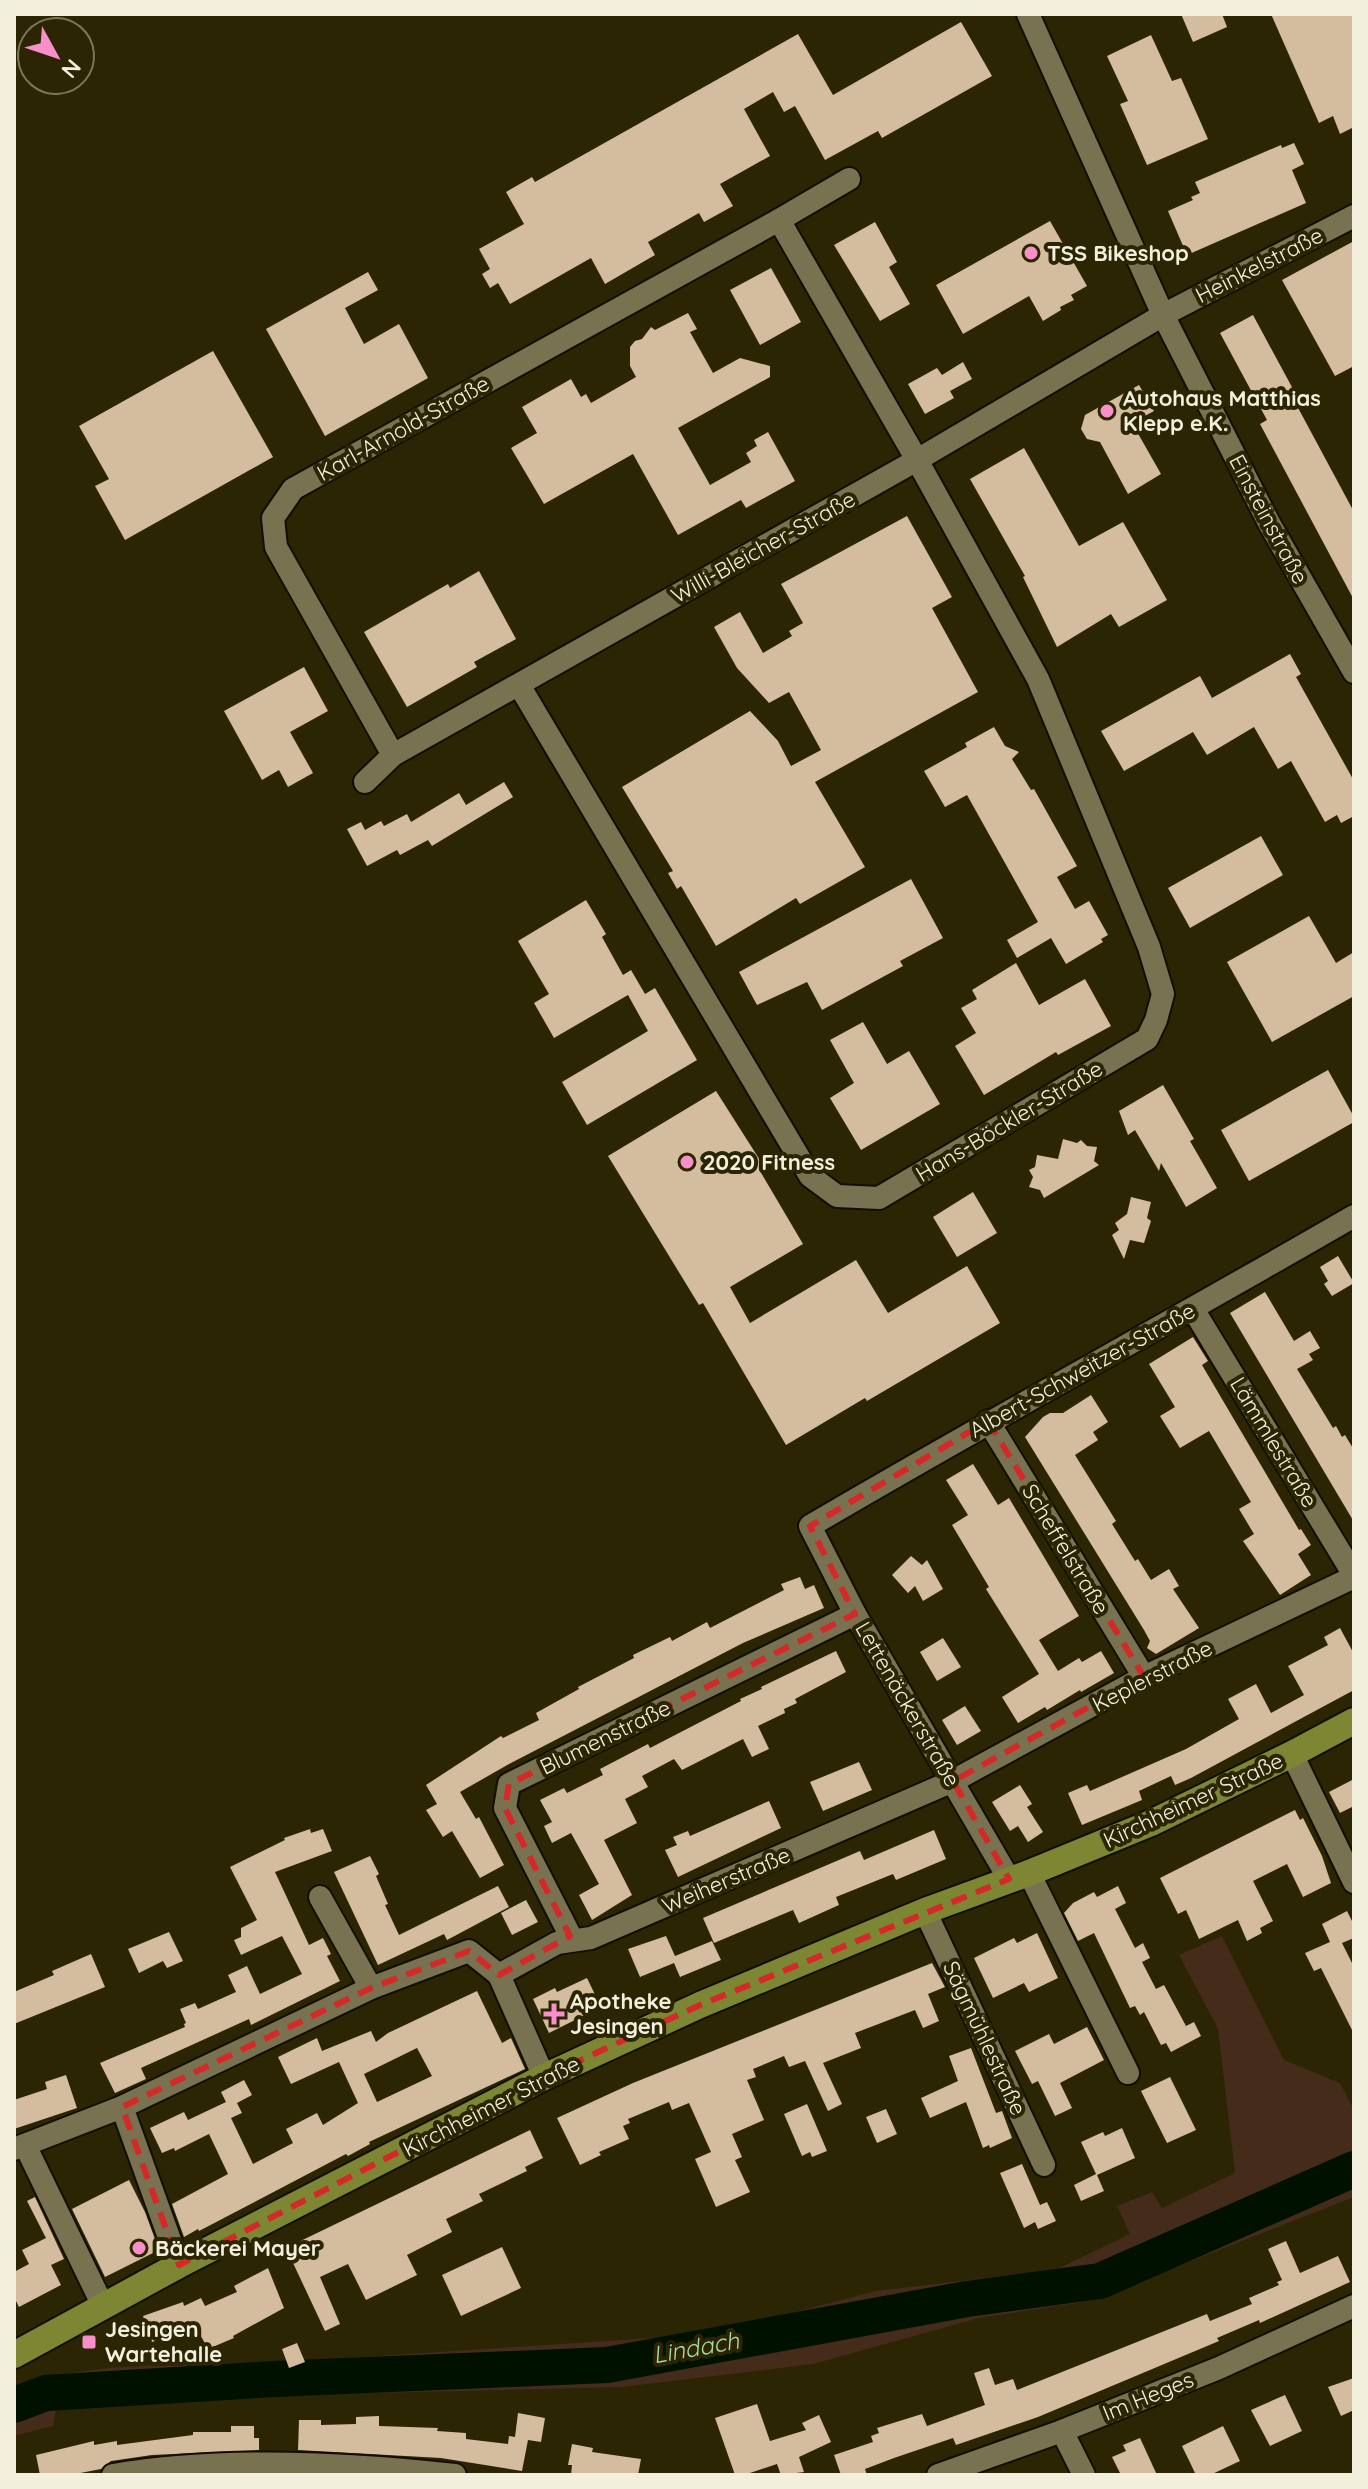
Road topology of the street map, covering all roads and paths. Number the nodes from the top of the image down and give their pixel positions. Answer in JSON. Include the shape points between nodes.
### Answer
{"nodes":[{"id":1,"x":1028,"y":14,"type":"edge"},
{"id":2,"x":849,"y":179,"type":"dead end"},
{"id":3,"x":1354,"y":216,"type":"edge"},
{"id":4,"x":779,"y":220,"type":"junction"},
{"id":5,"x":1163,"y":315,"type":"junction"},
{"id":6,"x":917,"y":460,"type":"junction"},
{"id":7,"x":1354,"y":672,"type":"edge"},
{"id":8,"x":519,"y":685,"type":"junction"},
{"id":9,"x":393,"y":755,"type":"junction"},
{"id":10,"x":365,"y":782,"type":"dead end"},
{"id":11,"x":1354,"y":1216,"type":"edge"},
{"id":12,"x":1193,"y":1309,"type":"junction"},
{"id":13,"x":988,"y":1421,"type":"junction"},
{"id":14,"x":810,"y":1526,"type":"joint"},
{"id":15,"x":1354,"y":1576,"type":"edge"},
{"id":16,"x":855,"y":1614,"type":"junction"},
{"id":17,"x":1144,"y":1677,"type":"junction"},
{"id":18,"x":1354,"y":1721,"type":"edge"},
{"id":19,"x":1292,"y":1754,"type":"junction"},
{"id":20,"x":953,"y":1781,"type":"junction"},
{"id":21,"x":1019,"y":1876,"type":"junction"},
{"id":22,"x":1354,"y":1882,"type":"edge"},
{"id":23,"x":320,"y":1897,"type":"dead end"},
{"id":24,"x":925,"y":1911,"type":"junction"},
{"id":25,"x":572,"y":1939,"type":"junction"},
{"id":26,"x":499,"y":1975,"type":"junction"},
{"id":27,"x":371,"y":1988,"type":"junction"},
{"id":28,"x":1128,"y":2073,"type":"dead end"},
{"id":29,"x":544,"y":2077,"type":"junction"},
{"id":30,"x":122,"y":2107,"type":"junction"},
{"id":31,"x":19,"y":2147,"type":"edge"},
{"id":32,"x":1044,"y":2165,"type":"dead end"},
{"id":33,"x":179,"y":2265,"type":"junction"},
{"id":34,"x":103,"y":2306,"type":"junction"},
{"id":35,"x":1354,"y":2306,"type":"edge"},
{"id":36,"x":14,"y":2355,"type":"edge"},
{"id":37,"x":1062,"y":2431,"type":"junction"},
{"id":38,"x":113,"y":2475,"type":"edge"},
{"id":39,"x":455,"y":2475,"type":"edge"},
{"id":40,"x":938,"y":2475,"type":"edge"},
{"id":41,"x":1084,"y":2475,"type":"edge"}],
"edges":[{"from":1,"to":5,"type":"street","name":"Einsteinstraße"},
{"from":2,"to":4,"type":"street","name":"Karl-Arnold-Straße"},
{"from":3,"to":5,"type":"street","name":"Heinkelstraße"},
{"from":4,"to":6,"type":"street"},
{"from":4,"to":9,"type":"street","name":"Karl-Arnold-Straße","via":[[293,489],[273,518],[276,547]]},
{"from":5,"to":6,"type":"street","name":"Willi-Bleicher-Straße"},
{"from":5,"to":7,"type":"street","name":"Einsteinstraße","via":[[1269,523]]},
{"from":6,"to":8,"type":"street","name":"Willi-Bleicher-Straße"},
{"from":6,"to":8,"type":"street","name":"Hans-Böckler-Straße","via":[[1038,679],[1149,947],[1163,994],[1147,1039],[879,1198],[837,1196],[810,1176]]},
{"from":8,"to":9,"type":"street","name":"Willi-Bleicher-Straße"},
{"from":9,"to":10,"type":"street","name":"Willi-Bleicher-Straße"},
{"from":11,"to":12,"type":"street","name":"Albert-Schweitzer-Straße"},
{"from":12,"to":13,"type":"street","name":"Albert-Schweitzer-Straße"},
{"from":12,"to":15,"type":"street","name":"Lämmlestraße"},
{"from":13,"to":14,"type":"street","name":"Albert-Schweitzer-Straße"},
{"from":13,"to":17,"type":"street","name":"Scheffelstraße"},
{"from":14,"to":16,"type":"street","name":"Lettenäckerstraße"},
{"from":15,"to":17,"type":"street","name":"Keplerstraße"},
{"from":16,"to":20,"type":"street","name":"Lettenäckerstraße"},
{"from":16,"to":25,"type":"street","name":"Blumenstraße","via":[[509,1784],[505,1808]]},
{"from":17,"to":20,"type":"street","name":"Keplerstraße"},
{"from":18,"to":19,"type":"main road","name":"Kirchheimer Straße"},
{"from":19,"to":21,"type":"main road","name":"Kirchheimer Straße","via":[[1151,1823]]},
{"from":19,"to":22,"type":"street"},
{"from":20,"to":21,"type":"street","name":"Lettenäckerstraße"},
{"from":20,"to":25,"type":"street","name":"Weiherstraße","via":[[591,1938]]},
{"from":21,"to":24,"type":"main road","name":"Kirchheimer Straße"},
{"from":21,"to":28,"type":"street"},
{"from":23,"to":27,"type":"street"},
{"from":24,"to":29,"type":"main road","name":"Kirchheimer Straße"},
{"from":24,"to":32,"type":"street","name":"Sägmühlestraße"},
{"from":25,"to":26,"type":"street","name":"Weiherstraße"},
{"from":26,"to":27,"type":"street","via":[[469,1951]]},
{"from":26,"to":29,"type":"street"},
{"from":27,"to":30,"type":"street"},
{"from":29,"to":33,"type":"main road","name":"Kirchheimer Straße"},
{"from":30,"to":31,"type":"street"},
{"from":30,"to":33,"type":"street"},
{"from":31,"to":34,"type":"street"},
{"from":33,"to":34,"type":"main road","name":"Kirchheimer Straße"},
{"from":34,"to":36,"type":"main road","name":"Kirchheimer Straße"},
{"from":35,"to":37,"type":"street","name":"Im Heges"},
{"from":37,"to":40,"type":"street","name":"Im Heges"},
{"from":37,"to":41,"type":"street"},
{"from":38,"to":39,"type":"street","via":[[278,2464]]}]}
